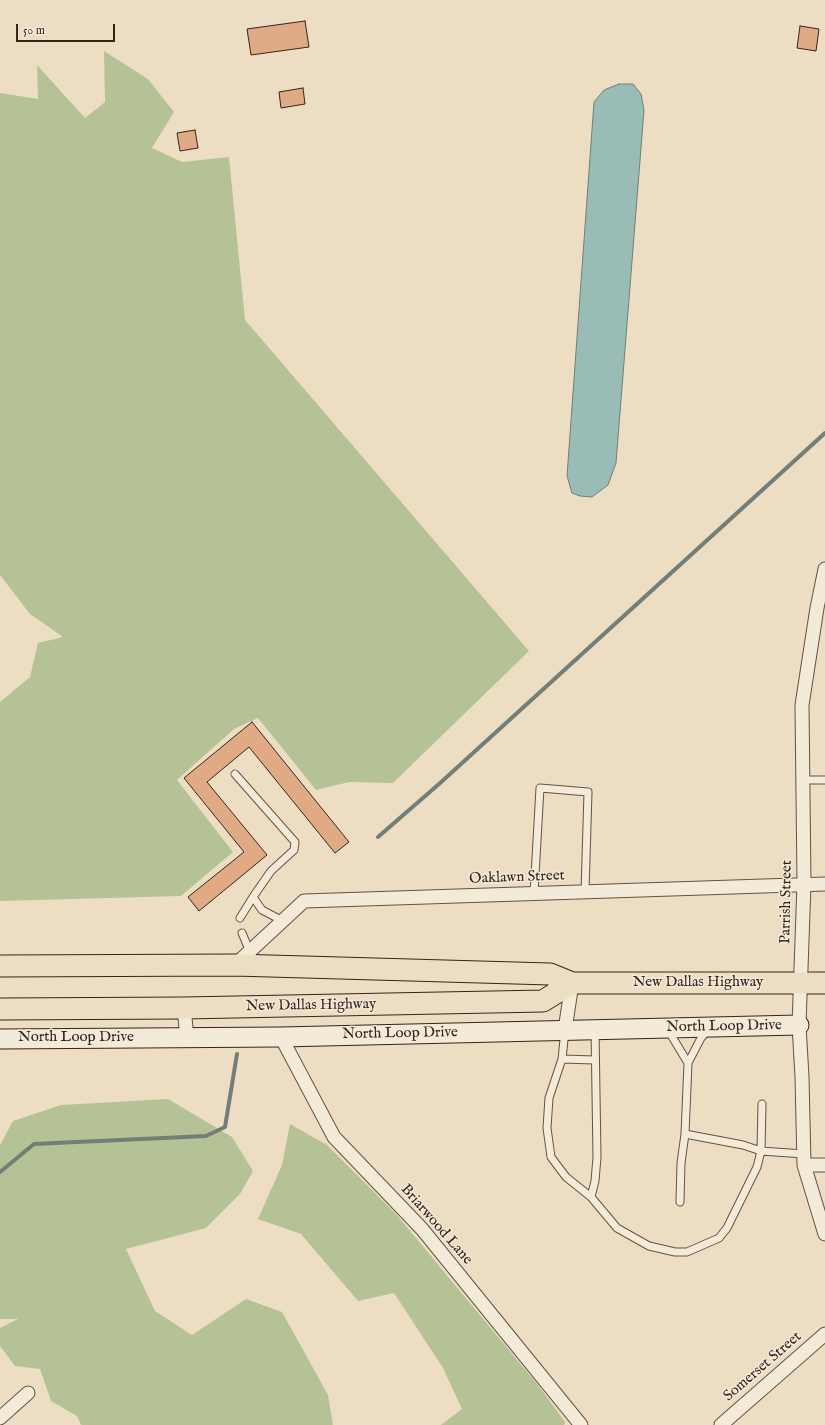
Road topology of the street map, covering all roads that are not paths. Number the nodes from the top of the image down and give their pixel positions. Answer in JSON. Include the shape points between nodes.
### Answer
{"nodes":[{"id":1,"x":825,"y":569,"type":"edge"},
{"id":2,"x":235,"y":774,"type":"dead end"},
{"id":3,"x":803,"y":780,"type":"junction"},
{"id":4,"x":825,"y":780,"type":"edge"},
{"id":5,"x":804,"y":884,"type":"junction"},
{"id":6,"x":825,"y":884,"type":"edge"},
{"id":7,"x":585,"y":892,"type":"junction"},
{"id":8,"x":534,"y":893,"type":"junction"},
{"id":9,"x":253,"y":897,"type":"junction"},
{"id":10,"x":240,"y":918,"type":"dead end"},
{"id":11,"x":283,"y":921,"type":"junction"},
{"id":12,"x":242,"y":933,"type":"dead end"},
{"id":13,"x":242,"y":959,"type":"junction"},
{"id":14,"x":0,"y":966,"type":"edge"},
{"id":15,"x":572,"y":983,"type":"junction"},
{"id":16,"x":801,"y":983,"type":"junction"},
{"id":17,"x":825,"y":983,"type":"edge"},
{"id":18,"x":184,"y":1008,"type":"junction"},
{"id":19,"x":0,"y":1009,"type":"edge"},
{"id":20,"x":44,"y":1009,"type":"joint"},
{"id":21,"x":799,"y":1025,"type":"junction"},
{"id":22,"x":710,"y":1027,"type":"junction"},
{"id":23,"x":666,"y":1028,"type":"junction"},
{"id":24,"x":565,"y":1030,"type":"junction"},
{"id":25,"x":595,"y":1030,"type":"junction"},
{"id":26,"x":281,"y":1037,"type":"junction"},
{"id":27,"x":187,"y":1038,"type":"junction"},
{"id":28,"x":0,"y":1039,"type":"edge"},
{"id":29,"x":562,"y":1059,"type":"junction"},
{"id":30,"x":595,"y":1060,"type":"junction"},
{"id":31,"x":688,"y":1062,"type":"junction"},
{"id":32,"x":762,"y":1104,"type":"dead end"},
{"id":33,"x":685,"y":1134,"type":"junction"},
{"id":34,"x":761,"y":1151,"type":"junction"},
{"id":35,"x":804,"y":1159,"type":"junction"},
{"id":36,"x":825,"y":1165,"type":"edge"},
{"id":37,"x":591,"y":1197,"type":"junction"},
{"id":38,"x":680,"y":1202,"type":"dead end"},
{"id":39,"x":825,"y":1234,"type":"edge"},
{"id":40,"x":825,"y":1334,"type":"edge"},
{"id":41,"x":28,"y":1393,"type":"dead end"},
{"id":42,"x":0,"y":1418,"type":"edge"},
{"id":43,"x":581,"y":1425,"type":"edge"},
{"id":44,"x":721,"y":1425,"type":"edge"}],
"edges":[{"from":1,"to":3,"type":"street","name":"Parrish Street","via":[[802,705]]},
{"from":2,"to":9,"type":"lane","via":[[294,842],[294,850],[271,871]]},
{"from":3,"to":4,"type":"lane"},
{"from":3,"to":5,"type":"street","name":"Parrish Street"},
{"from":5,"to":6,"type":"street","name":"Oaklawn Street"},
{"from":5,"to":7,"type":"street","name":"Oaklawn Street"},
{"from":5,"to":16,"type":"street","name":"Parrish Street"},
{"from":7,"to":8,"type":"street","name":"Oaklawn Street"},
{"from":7,"to":8,"type":"lane","via":[[588,792],[540,788]]},
{"from":8,"to":11,"type":"street","name":"Oaklawn Street","via":[[304,901]]},
{"from":9,"to":10,"type":"lane"},
{"from":9,"to":11,"type":"lane","via":[[262,910]]},
{"from":11,"to":13,"type":"street","name":"Oaklawn Street"},
{"from":12,"to":13,"type":"lane"},
{"from":13,"to":14,"type":"main road"},
{"from":13,"to":15,"type":"main road","name":"New Dallas Highway","via":[[366,968],[550,974]]},
{"from":15,"to":16,"type":"main road","name":"New Dallas Highway"},
{"from":15,"to":18,"type":"main road","name":"New Dallas Highway","via":[[543,1001]]},
{"from":15,"to":24,"type":"street"},
{"from":16,"to":17,"type":"main road","name":"New Dallas Highway"},
{"from":16,"to":21,"type":"street","name":"Parrish Street"},
{"from":18,"to":20,"type":"main road","name":"New Dallas Highway"},
{"from":18,"to":27,"type":"street"},
{"from":19,"to":20,"type":"main road","name":"North Loop Drive"},
{"from":21,"to":22,"type":"street","name":"North Loop Drive"},
{"from":21,"to":35,"type":"street","name":"Parrish Street"},
{"from":22,"to":23,"type":"street","name":"North Loop Drive"},
{"from":22,"to":31,"type":"lane"},
{"from":23,"to":25,"type":"street","name":"North Loop Drive"},
{"from":23,"to":31,"type":"lane"},
{"from":24,"to":25,"type":"street","name":"North Loop Drive"},
{"from":24,"to":26,"type":"street","name":"North Loop Drive"},
{"from":24,"to":29,"type":"lane"},
{"from":25,"to":30,"type":"lane"},
{"from":26,"to":27,"type":"street","name":"North Loop Drive"},
{"from":26,"to":43,"type":"street","name":"Briarwood Lane","via":[[334,1137],[422,1230]]},
{"from":27,"to":28,"type":"street","name":"North Loop Drive"},
{"from":29,"to":30,"type":"lane"},
{"from":29,"to":37,"type":"lane","via":[[549,1098],[546,1128],[551,1157],[566,1177]]},
{"from":30,"to":37,"type":"lane","via":[[597,1157]]},
{"from":31,"to":33,"type":"lane"},
{"from":32,"to":34,"type":"lane"},
{"from":33,"to":34,"type":"lane"},
{"from":33,"to":38,"type":"lane"},
{"from":34,"to":35,"type":"lane"},
{"from":34,"to":37,"type":"lane","via":[[757,1167],[719,1238],[686,1252],[649,1246],[617,1228]]},
{"from":35,"to":36,"type":"street"},
{"from":35,"to":39,"type":"street","name":"Parrish Street"},
{"from":40,"to":44,"type":"street","name":"Somerset Street"},
{"from":41,"to":42,"type":"street"}]}
